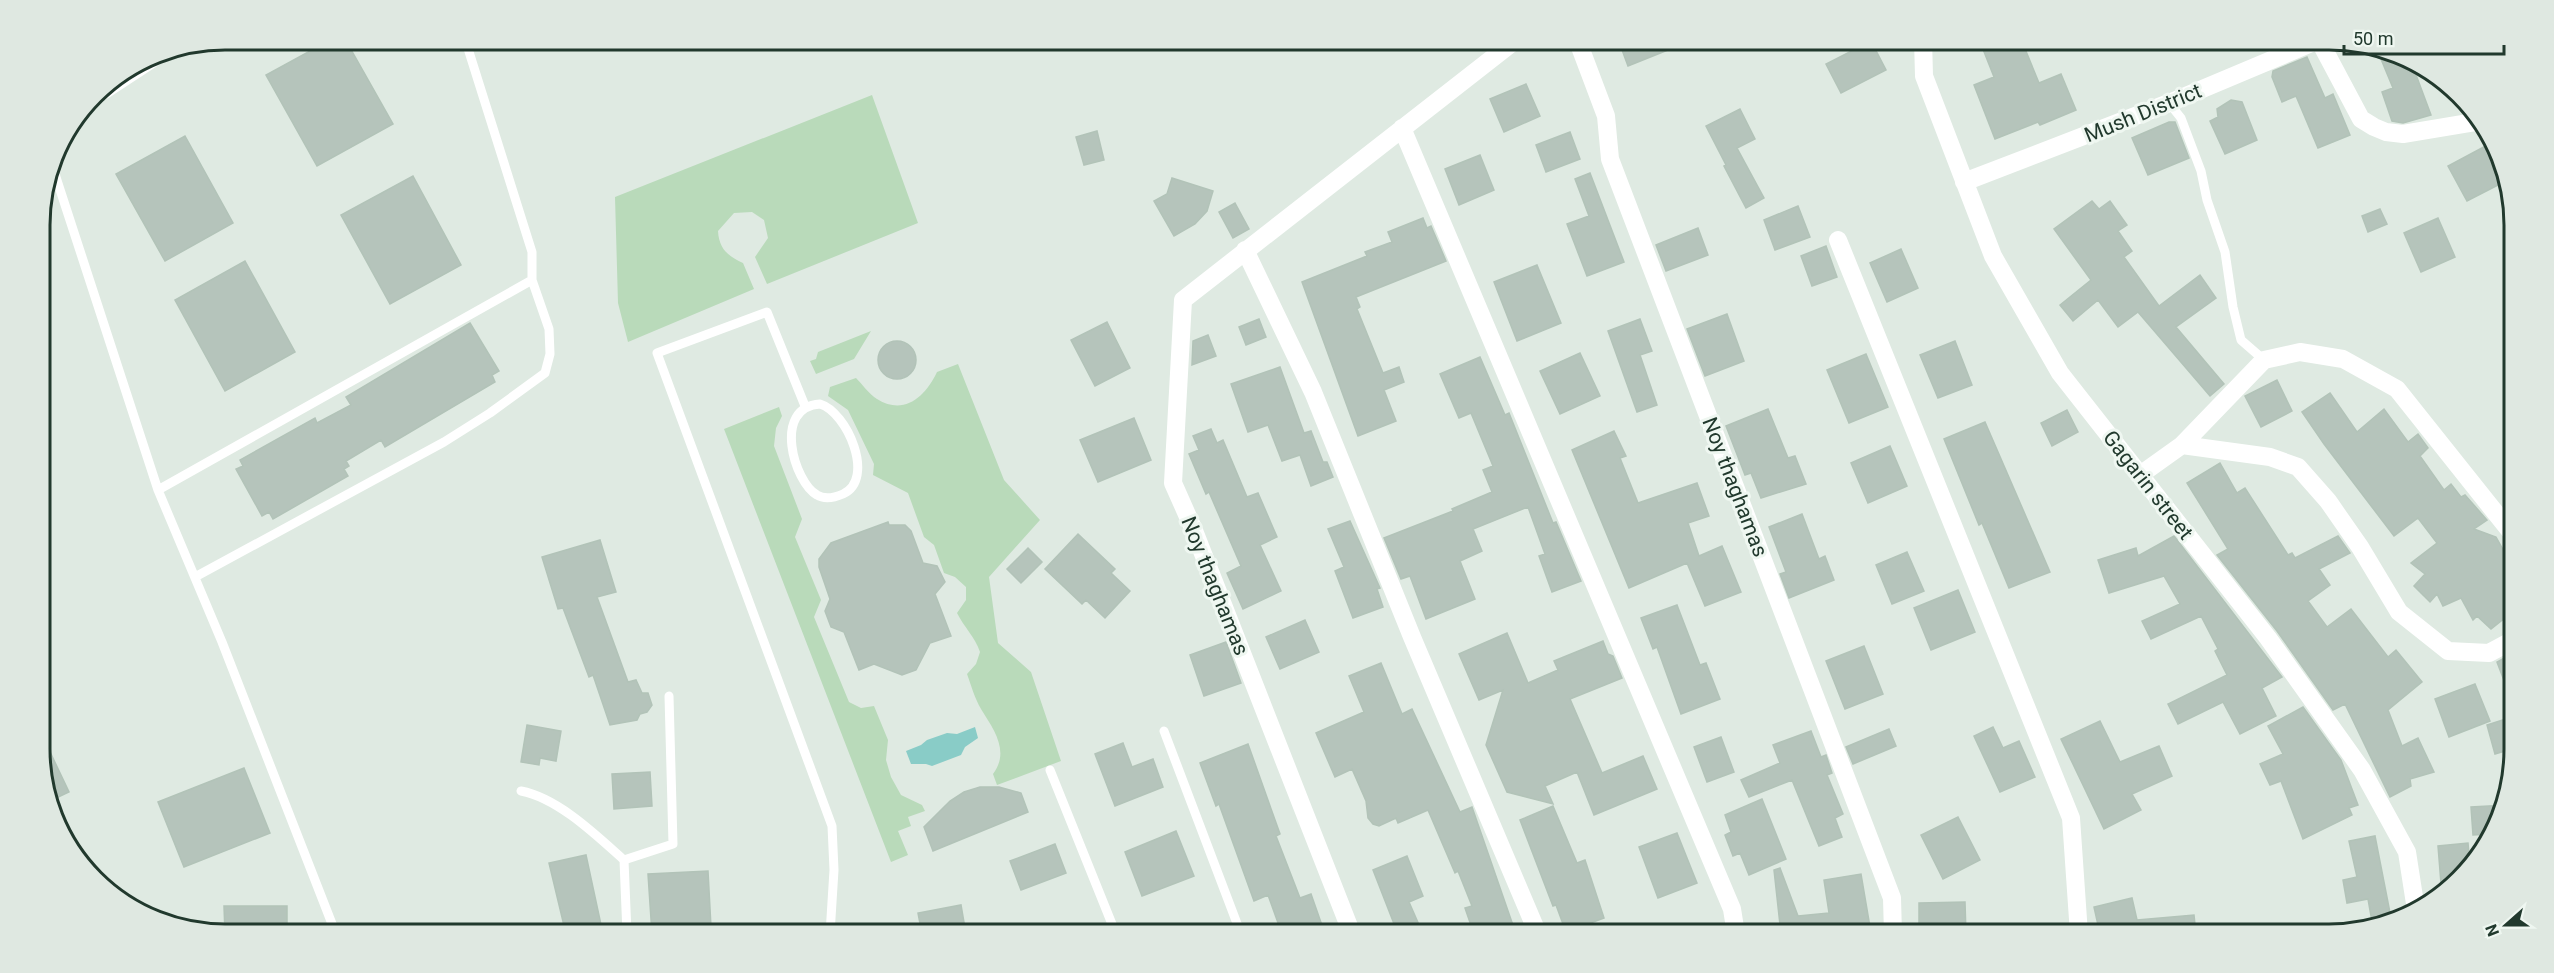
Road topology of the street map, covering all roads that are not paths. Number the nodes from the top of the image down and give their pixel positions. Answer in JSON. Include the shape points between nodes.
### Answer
{"nodes":[{"id":1,"x":468,"y":50,"type":"edge"},
{"id":2,"x":1503,"y":50,"type":"edge"},
{"id":3,"x":1581,"y":50,"type":"edge"},
{"id":4,"x":1923,"y":50,"type":"edge"},
{"id":5,"x":2294,"y":50,"type":"edge"},
{"id":6,"x":2326,"y":50,"type":"edge"},
{"id":7,"x":145,"y":69,"type":"edge"},
{"id":8,"x":114,"y":89,"type":"edge"},
{"id":9,"x":2169,"y":103,"type":"junction"},
{"id":10,"x":2471,"y":123,"type":"edge"},
{"id":11,"x":1402,"y":128,"type":"junction"},
{"id":12,"x":56,"y":177,"type":"edge"},
{"id":13,"x":1965,"y":182,"type":"junction"},
{"id":14,"x":1838,"y":240,"type":"dead end"},
{"id":15,"x":1245,"y":250,"type":"junction"},
{"id":16,"x":532,"y":280,"type":"junction"},
{"id":17,"x":2264,"y":360,"type":"junction"},
{"id":18,"x":805,"y":406,"type":"junction"},
{"id":19,"x":2182,"y":445,"type":"junction"},
{"id":20,"x":2140,"y":475,"type":"junction"},
{"id":21,"x":158,"y":490,"type":"junction"},
{"id":22,"x":2504,"y":523,"type":"edge"},
{"id":23,"x":195,"y":577,"type":"junction"},
{"id":24,"x":2504,"y":645,"type":"edge"},
{"id":25,"x":669,"y":696,"type":"dead end"},
{"id":26,"x":1164,"y":731,"type":"dead end"},
{"id":27,"x":1050,"y":770,"type":"dead end"},
{"id":28,"x":521,"y":791,"type":"dead end"},
{"id":29,"x":624,"y":860,"type":"junction"},
{"id":30,"x":2415,"y":901,"type":"edge"},
{"id":31,"x":1348,"y":923,"type":"edge"},
{"id":32,"x":1533,"y":923,"type":"edge"},
{"id":33,"x":1734,"y":923,"type":"edge"},
{"id":34,"x":1893,"y":923,"type":"edge"},
{"id":35,"x":2078,"y":923,"type":"edge"},
{"id":36,"x":332,"y":924,"type":"edge"},
{"id":37,"x":627,"y":924,"type":"edge"},
{"id":38,"x":831,"y":924,"type":"edge"},
{"id":39,"x":1112,"y":924,"type":"edge"},
{"id":40,"x":1236,"y":924,"type":"edge"}],
"edges":[{"from":1,"to":16,"type":"lane","via":[[532,252]]},
{"from":2,"to":11,"type":"street","name":"Noy thaghamas"},
{"from":3,"to":34,"type":"street","name":"Noy thaghamas","via":[[1606,116],[1610,159],[1892,898]]},
{"from":4,"to":13,"type":"street","name":"Gagarin street","via":[[1924,76]]},
{"from":5,"to":9,"type":"street","name":"Mush District"},
{"from":6,"to":10,"type":"street","name":"Mush District","via":[[2361,119],[2374,127],[2403,134]]},
{"from":7,"to":8,"type":"lane"},
{"from":9,"to":13,"type":"street","name":"Mush District"},
{"from":9,"to":17,"type":"lane","via":[[2181,118],[2201,171],[2225,252],[2241,340]]},
{"from":11,"to":15,"type":"street","name":"Noy thaghamas"},
{"from":11,"to":33,"type":"street","via":[[1728,898]]},
{"from":12,"to":21,"type":"lane"},
{"from":13,"to":20,"type":"street","name":"Gagarin street","via":[[1993,256],[2060,373]]},
{"from":14,"to":35,"type":"street","via":[[2071,818]]},
{"from":15,"to":31,"type":"street","name":"Noy thaghamas","via":[[1183,300],[1173,483]]},
{"from":15,"to":32,"type":"street","via":[[1313,392]]},
{"from":16,"to":21,"type":"lane"},
{"from":16,"to":23,"type":"lane","via":[[549,329],[550,354],[545,373],[444,442]]},
{"from":17,"to":19,"type":"street"},
{"from":17,"to":22,"type":"street","via":[[2300,352],[2343,359],[2397,389]]},
{"from":18,"to":18,"type":"lane","via":[[794,416],[791,427],[794,453],[804,480],[816,495],[842,495],[854,488],[859,470],[846,427],[829,407]]},
{"from":18,"to":38,"type":"lane","via":[[766,312],[657,353],[832,826]]},
{"from":19,"to":20,"type":"street"},
{"from":19,"to":24,"type":"street","via":[[2270,457],[2298,467],[2360,547],[2398,612],[2448,651],[2489,653]]},
{"from":20,"to":30,"type":"street","name":"Gagarin street","via":[[2268,638],[2362,770],[2407,852]]},
{"from":21,"to":23,"type":"lane"},
{"from":23,"to":36,"type":"lane"},
{"from":25,"to":29,"type":"lane","via":[[673,844]]},
{"from":26,"to":40,"type":"lane"},
{"from":27,"to":39,"type":"lane"},
{"from":28,"to":29,"type":"lane","via":[[536,794],[587,827]]},
{"from":29,"to":37,"type":"lane"}]}
